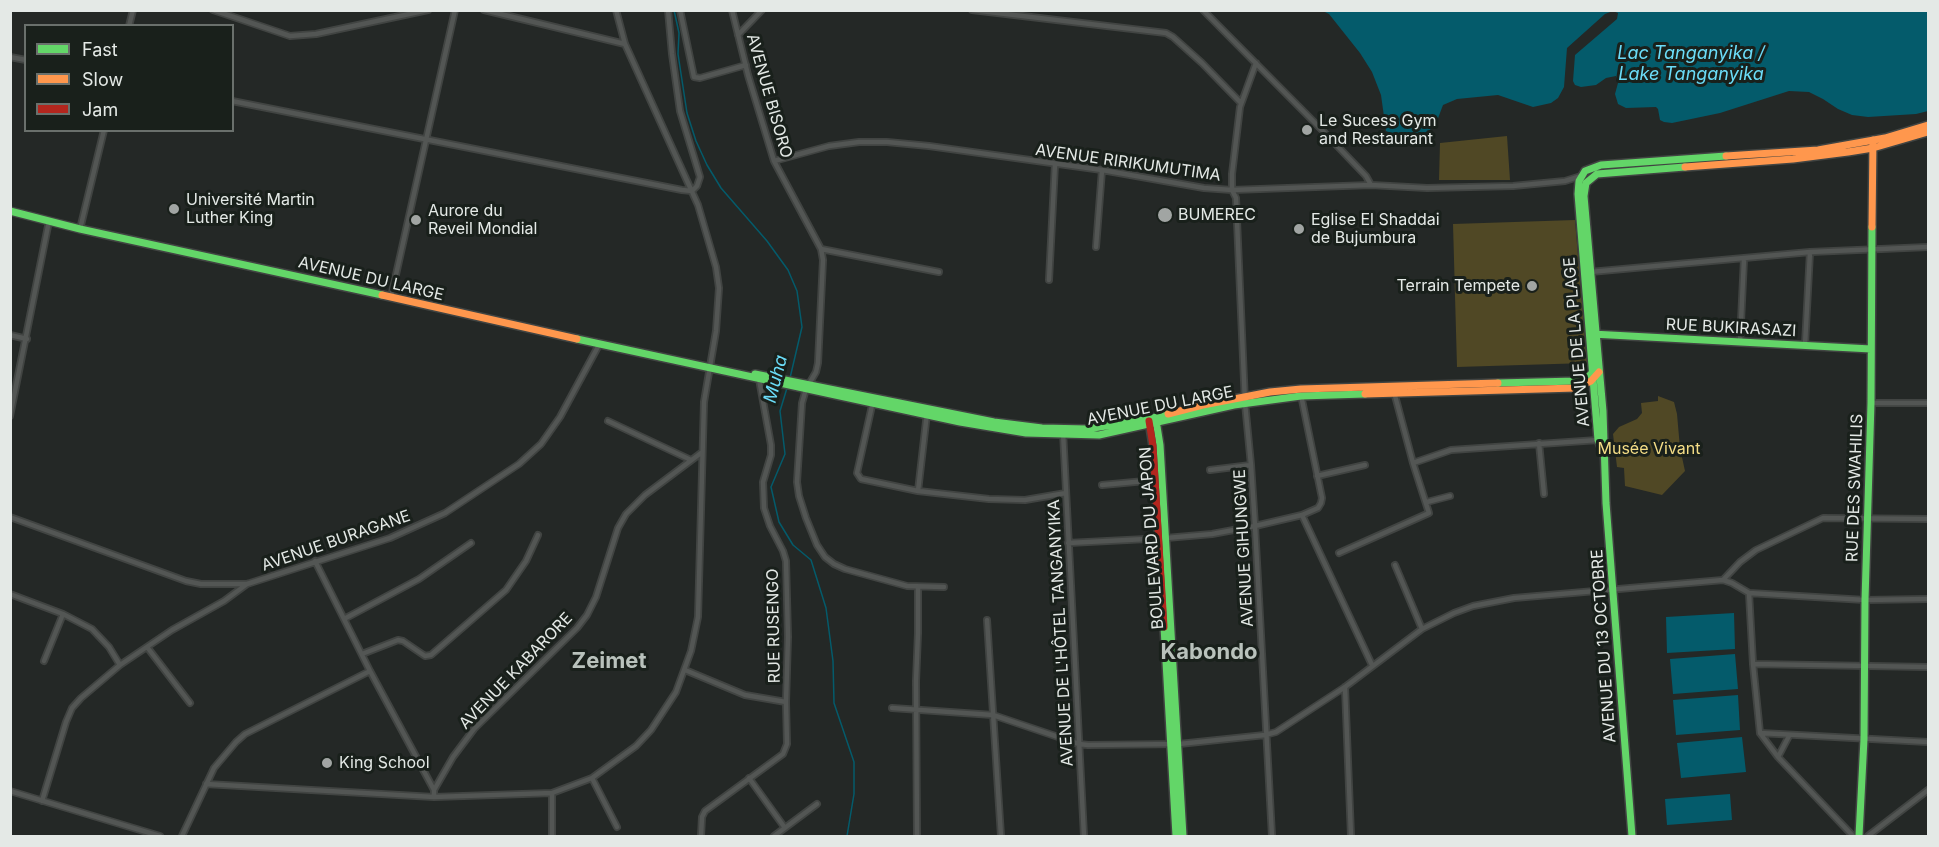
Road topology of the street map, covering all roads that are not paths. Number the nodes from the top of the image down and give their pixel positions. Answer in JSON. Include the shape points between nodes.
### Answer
{"nodes":[{"id":1,"x":213,"y":10,"type":"edge"},
{"id":2,"x":428,"y":10,"type":"edge"},
{"id":3,"x":455,"y":10,"type":"edge"},
{"id":4,"x":484,"y":10,"type":"edge"},
{"id":5,"x":616,"y":10,"type":"edge"},
{"id":6,"x":668,"y":10,"type":"edge"},
{"id":7,"x":680,"y":10,"type":"edge"},
{"id":8,"x":732,"y":10,"type":"edge"},
{"id":9,"x":762,"y":10,"type":"edge"},
{"id":10,"x":972,"y":10,"type":"edge"},
{"id":11,"x":1032,"y":10,"type":"edge"},
{"id":12,"x":1203,"y":10,"type":"edge"},
{"id":13,"x":1031,"y":18,"type":"junction"},
{"id":14,"x":738,"y":35,"type":"junction"},
{"id":15,"x":625,"y":44,"type":"junction"},
{"id":16,"x":1256,"y":63,"type":"junction"},
{"id":17,"x":746,"y":65,"type":"junction"},
{"id":18,"x":234,"y":100,"type":"edge"},
{"id":19,"x":1241,"y":103,"type":"junction"},
{"id":20,"x":1929,"y":125,"type":"edge"},
{"id":21,"x":104,"y":132,"type":"edge"},
{"id":22,"x":1929,"y":132,"type":"edge"},
{"id":23,"x":426,"y":139,"type":"junction"},
{"id":24,"x":1873,"y":144,"type":"junction"},
{"id":25,"x":774,"y":161,"type":"junction"},
{"id":26,"x":1055,"y":164,"type":"junction"},
{"id":27,"x":1102,"y":170,"type":"junction"},
{"id":28,"x":1585,"y":177,"type":"junction"},
{"id":29,"x":1371,"y":185,"type":"junction"},
{"id":30,"x":692,"y":190,"type":"junction"},
{"id":31,"x":1232,"y":190,"type":"junction"},
{"id":32,"x":10,"y":212,"type":"edge"},
{"id":33,"x":49,"y":221,"type":"junction"},
{"id":34,"x":80,"y":229,"type":"junction"},
{"id":35,"x":1096,"y":247,"type":"dead end"},
{"id":36,"x":1929,"y":247,"type":"edge"},
{"id":37,"x":1873,"y":248,"type":"junction"},
{"id":38,"x":821,"y":249,"type":"junction"},
{"id":39,"x":1810,"y":252,"type":"junction"},
{"id":40,"x":1744,"y":259,"type":"junction"},
{"id":41,"x":939,"y":272,"type":"dead end"},
{"id":42,"x":1587,"y":273,"type":"junction"},
{"id":43,"x":1050,"y":280,"type":"dead end"},
{"id":44,"x":391,"y":297,"type":"junction"},
{"id":45,"x":1593,"y":334,"type":"junction"},
{"id":46,"x":10,"y":335,"type":"edge"},
{"id":47,"x":27,"y":339,"type":"junction"},
{"id":48,"x":1740,"y":342,"type":"junction"},
{"id":49,"x":600,"y":344,"type":"junction"},
{"id":50,"x":1805,"y":345,"type":"junction"},
{"id":51,"x":1871,"y":349,"type":"junction"},
{"id":52,"x":709,"y":367,"type":"junction"},
{"id":53,"x":726,"y":370,"type":"junction"},
{"id":54,"x":1596,"y":372,"type":"junction"},
{"id":55,"x":759,"y":379,"type":"junction"},
{"id":56,"x":780,"y":381,"type":"junction"},
{"id":57,"x":1549,"y":386,"type":"junction"},
{"id":58,"x":808,"y":387,"type":"junction"},
{"id":59,"x":1580,"y":387,"type":"junction"},
{"id":60,"x":1393,"y":390,"type":"junction"},
{"id":61,"x":1301,"y":393,"type":"junction"},
{"id":62,"x":1244,"y":399,"type":"junction"},
{"id":63,"x":873,"y":401,"type":"junction"},
{"id":64,"x":1871,"y":403,"type":"junction"},
{"id":65,"x":1929,"y":403,"type":"edge"},
{"id":66,"x":1596,"y":404,"type":"junction"},
{"id":67,"x":927,"y":412,"type":"junction"},
{"id":68,"x":10,"y":416,"type":"edge"},
{"id":69,"x":608,"y":421,"type":"dead end"},
{"id":70,"x":1153,"y":421,"type":"junction"},
{"id":71,"x":1063,"y":432,"type":"junction"},
{"id":72,"x":1601,"y":440,"type":"junction"},
{"id":73,"x":1539,"y":443,"type":"junction"},
{"id":74,"x":701,"y":453,"type":"junction"},
{"id":75,"x":1603,"y":454,"type":"joint"},
{"id":76,"x":691,"y":460,"type":"junction"},
{"id":77,"x":1413,"y":463,"type":"junction"},
{"id":78,"x":1251,"y":465,"type":"junction"},
{"id":79,"x":1365,"y":465,"type":"dead end"},
{"id":80,"x":1210,"y":470,"type":"dead end"},
{"id":81,"x":1317,"y":476,"type":"junction"},
{"id":82,"x":1158,"y":480,"type":"junction"},
{"id":83,"x":1102,"y":485,"type":"dead end"},
{"id":84,"x":918,"y":491,"type":"junction"},
{"id":85,"x":1066,"y":493,"type":"junction"},
{"id":86,"x":1544,"y":494,"type":"dead end"},
{"id":87,"x":1450,"y":496,"type":"dead end"},
{"id":88,"x":1426,"y":502,"type":"junction"},
{"id":89,"x":1302,"y":515,"type":"junction"},
{"id":90,"x":10,"y":517,"type":"edge"},
{"id":91,"x":1867,"y":518,"type":"junction"},
{"id":92,"x":1929,"y":519,"type":"edge"},
{"id":93,"x":1255,"y":526,"type":"junction"},
{"id":94,"x":538,"y":535,"type":"dead end"},
{"id":95,"x":1162,"y":539,"type":"junction"},
{"id":96,"x":471,"y":543,"type":"dead end"},
{"id":97,"x":1068,"y":543,"type":"junction"},
{"id":98,"x":1339,"y":553,"type":"dead end"},
{"id":99,"x":315,"y":561,"type":"junction"},
{"id":100,"x":1395,"y":565,"type":"dead end"},
{"id":101,"x":1723,"y":580,"type":"junction"},
{"id":102,"x":247,"y":584,"type":"junction"},
{"id":103,"x":944,"y":587,"type":"dead end"},
{"id":104,"x":918,"y":588,"type":"junction"},
{"id":105,"x":1613,"y":589,"type":"junction"},
{"id":106,"x":1749,"y":593,"type":"junction"},
{"id":107,"x":10,"y":594,"type":"edge"},
{"id":108,"x":1929,"y":599,"type":"edge"},
{"id":109,"x":1865,"y":600,"type":"junction"},
{"id":110,"x":63,"y":614,"type":"junction"},
{"id":111,"x":344,"y":619,"type":"junction"},
{"id":112,"x":987,"y":620,"type":"dead end"},
{"id":113,"x":1422,"y":629,"type":"junction"},
{"id":114,"x":1164,"y":634,"type":"junction"},
{"id":115,"x":1173,"y":634,"type":"junction"},
{"id":116,"x":147,"y":647,"type":"junction"},
{"id":117,"x":362,"y":654,"type":"junction"},
{"id":118,"x":44,"y":662,"type":"dead end"},
{"id":119,"x":1753,"y":664,"type":"junction"},
{"id":120,"x":120,"y":665,"type":"junction"},
{"id":121,"x":1372,"y":665,"type":"junction"},
{"id":122,"x":1864,"y":665,"type":"junction"},
{"id":123,"x":1929,"y":667,"type":"edge"},
{"id":124,"x":685,"y":670,"type":"junction"},
{"id":125,"x":370,"y":671,"type":"junction"},
{"id":126,"x":1345,"y":687,"type":"junction"},
{"id":127,"x":786,"y":702,"type":"junction"},
{"id":128,"x":190,"y":703,"type":"dead end"},
{"id":129,"x":892,"y":708,"type":"dead end"},
{"id":130,"x":916,"y":710,"type":"junction"},
{"id":131,"x":993,"y":715,"type":"junction"},
{"id":132,"x":1760,"y":733,"type":"junction"},
{"id":133,"x":1265,"y":735,"type":"junction"},
{"id":134,"x":1789,"y":736,"type":"junction"},
{"id":135,"x":1864,"y":739,"type":"junction"},
{"id":136,"x":1929,"y":742,"type":"edge"},
{"id":137,"x":1079,"y":744,"type":"junction"},
{"id":138,"x":1175,"y":744,"type":"junction"},
{"id":139,"x":1778,"y":757,"type":"junction"},
{"id":140,"x":592,"y":778,"type":"junction"},
{"id":141,"x":749,"y":778,"type":"junction"},
{"id":142,"x":206,"y":784,"type":"junction"},
{"id":143,"x":434,"y":790,"type":"junction"},
{"id":144,"x":1929,"y":790,"type":"edge"},
{"id":145,"x":10,"y":791,"type":"edge"},
{"id":146,"x":552,"y":793,"type":"junction"},
{"id":147,"x":434,"y":797,"type":"junction"},
{"id":148,"x":42,"y":801,"type":"junction"},
{"id":149,"x":817,"y":804,"type":"dead end"},
{"id":150,"x":617,"y":827,"type":"dead end"},
{"id":151,"x":785,"y":828,"type":"junction"},
{"id":152,"x":160,"y":837,"type":"edge"},
{"id":153,"x":182,"y":837,"type":"edge"},
{"id":154,"x":552,"y":837,"type":"edge"},
{"id":155,"x":701,"y":837,"type":"edge"},
{"id":156,"x":774,"y":837,"type":"edge"},
{"id":157,"x":917,"y":837,"type":"edge"},
{"id":158,"x":1000,"y":837,"type":"edge"},
{"id":159,"x":1084,"y":837,"type":"edge"},
{"id":160,"x":1176,"y":837,"type":"edge"},
{"id":161,"x":1183,"y":837,"type":"edge"},
{"id":162,"x":1272,"y":837,"type":"edge"},
{"id":163,"x":1351,"y":837,"type":"edge"},
{"id":164,"x":1632,"y":837,"type":"edge"},
{"id":165,"x":1853,"y":837,"type":"edge"},
{"id":166,"x":1859,"y":837,"type":"edge"},
{"id":167,"x":1868,"y":837,"type":"edge"}],
"edges":[{"from":1,"to":2,"type":"street","via":[[290,36]]},
{"from":3,"to":23,"type":"street"},
{"from":4,"to":15,"type":"street"},
{"from":5,"to":15,"type":"street"},
{"from":6,"to":30,"type":"street","via":[[680,111],[700,177]]},
{"from":7,"to":17,"type":"street","via":[[694,77]]},
{"from":8,"to":14,"type":"street","name":"AVENUE BISORO"},
{"from":9,"to":14,"type":"street"},
{"from":10,"to":13,"type":"street"},
{"from":11,"to":13,"type":"street"},
{"from":12,"to":16,"type":"street"},
{"from":13,"to":19,"type":"street","via":[[1166,33]]},
{"from":14,"to":17,"type":"street","name":"AVENUE BISORO"},
{"from":15,"to":30,"type":"street"},
{"from":16,"to":19,"type":"street","name":"AVENUE GIHUNGWE"},
{"from":16,"to":29,"type":"street"},
{"from":17,"to":25,"type":"street","name":"AVENUE BISORO"},
{"from":18,"to":23,"type":"street"},
{"from":19,"to":31,"type":"street","name":"AVENUE GIHUNGWE"},
{"from":20,"to":24,"type":"main road"},
{"from":21,"to":34,"type":"street"},
{"from":22,"to":24,"type":"main road"},
{"from":23,"to":30,"type":"street"},
{"from":23,"to":44,"type":"street"},
{"from":24,"to":28,"type":"main road"},
{"from":24,"to":37,"type":"main road","name":"RUE DES SWAHILIS"},
{"from":25,"to":26,"type":"street","name":"AVENUE RIRIKUMUTIMA","via":[[829,146],[886,142]]},
{"from":25,"to":38,"type":"street","name":"AVENUE BISORO"},
{"from":26,"to":27,"type":"street","name":"AVENUE RIRIKUMUTIMA"},
{"from":26,"to":43,"type":"street"},
{"from":27,"to":31,"type":"street","name":"AVENUE RIRIKUMUTIMA"},
{"from":27,"to":35,"type":"street"},
{"from":28,"to":29,"type":"street","name":"AVENUE RIRIKUMUTIMA","via":[[1513,186]]},
{"from":28,"to":42,"type":"main road","name":"AVENUE DE LA PLAGE"},
{"from":29,"to":31,"type":"street","name":"AVENUE RIRIKUMUTIMA"},
{"from":30,"to":52,"type":"street","via":[[719,288]]},
{"from":31,"to":62,"type":"street","name":"AVENUE GIHUNGWE","via":[[1236,198]]},
{"from":32,"to":33,"type":"main road","name":"AVENUE DU LARGE"},
{"from":33,"to":34,"type":"main road","name":"AVENUE DU LARGE"},
{"from":33,"to":47,"type":"street"},
{"from":34,"to":44,"type":"main road","name":"AVENUE DU LARGE"},
{"from":36,"to":37,"type":"street"},
{"from":37,"to":39,"type":"street"},
{"from":37,"to":51,"type":"main road","name":"RUE DES SWAHILIS"},
{"from":38,"to":41,"type":"street"},
{"from":38,"to":58,"type":"street","name":"AVENUE BISORO","via":[[824,272],[818,363]]},
{"from":39,"to":40,"type":"street"},
{"from":39,"to":50,"type":"street"},
{"from":40,"to":42,"type":"street"},
{"from":40,"to":48,"type":"street"},
{"from":42,"to":45,"type":"main road","name":"AVENUE DE LA PLAGE"},
{"from":44,"to":49,"type":"main road","name":"AVENUE DU LARGE"},
{"from":45,"to":48,"type":"main road","name":"RUE BUKIRASAZI"},
{"from":45,"to":54,"type":"main road","name":"AVENUE DE LA PLAGE"},
{"from":46,"to":47,"type":"street"},
{"from":47,"to":68,"type":"street"},
{"from":48,"to":50,"type":"main road","name":"RUE BUKIRASAZI"},
{"from":49,"to":52,"type":"main road","name":"AVENUE DU LARGE"},
{"from":49,"to":99,"type":"street","name":"AVENUE BURAGANE","via":[[560,417],[541,444],[519,464],[445,513],[390,538]]},
{"from":50,"to":51,"type":"main road","name":"RUE BUKIRASAZI"},
{"from":51,"to":64,"type":"main road","name":"RUE DES SWAHILIS"},
{"from":52,"to":53,"type":"main road","name":"AVENUE DU LARGE"},
{"from":52,"to":74,"type":"street"},
{"from":53,"to":55,"type":"main road","name":"AVENUE DU LARGE"},
{"from":53,"to":56,"type":"main road","name":"AVENUE DU LARGE"},
{"from":54,"to":57,"type":"main road","name":"AVENUE DU LARGE","via":[[1584,379]]},
{"from":54,"to":59,"type":"main road","name":"AVENUE DU LARGE"},
{"from":54,"to":66,"type":"main road","name":"AVENUE DE LA PLAGE"},
{"from":54,"to":72,"type":"main road","name":"AVENUE DE LA PLAGE"},
{"from":55,"to":56,"type":"main road","name":"AVENUE DU LARGE"},
{"from":55,"to":127,"type":"street","name":"RUE RUSENGO","via":[[771,445],[764,508],[786,561]]},
{"from":56,"to":58,"type":"main road","name":"AVENUE DU LARGE"},
{"from":57,"to":59,"type":"main road","name":"AVENUE DU LARGE"},
{"from":57,"to":60,"type":"main road","name":"AVENUE DU LARGE"},
{"from":58,"to":63,"type":"main road","name":"AVENUE DU LARGE"},
{"from":58,"to":104,"type":"street","name":"AVENUE BISORO","via":[[802,403],[797,482],[817,545],[834,564],[845,569]]},
{"from":59,"to":66,"type":"main road","via":[[1593,395]]},
{"from":60,"to":61,"type":"main road","name":"AVENUE DU LARGE"},
{"from":60,"to":77,"type":"street"},
{"from":61,"to":62,"type":"main road","name":"AVENUE DU LARGE"},
{"from":61,"to":81,"type":"street"},
{"from":62,"to":70,"type":"main road","name":"AVENUE DU LARGE"},
{"from":62,"to":78,"type":"street","name":"AVENUE GIHUNGWE"},
{"from":63,"to":67,"type":"main road","name":"AVENUE DU LARGE"},
{"from":63,"to":84,"type":"street","via":[[858,477]]},
{"from":64,"to":65,"type":"street"},
{"from":64,"to":91,"type":"main road","name":"RUE DES SWAHILIS"},
{"from":66,"to":72,"type":"main road","name":"AVENUE DE LA PLAGE"},
{"from":67,"to":71,"type":"main road","name":"AVENUE DU LARGE","via":[[1004,430]]},
{"from":67,"to":84,"type":"street"},
{"from":69,"to":76,"type":"street"},
{"from":70,"to":71,"type":"main road","name":"AVENUE DU LARGE"},
{"from":70,"to":82,"type":"main road","name":"BOULEVARD DU JAPON"},
{"from":71,"to":85,"type":"street","name":"AVENUE DE L'HÔTEL TANGANYIKA"},
{"from":72,"to":73,"type":"street"},
{"from":72,"to":75,"type":"main road","name":"AVENUE DE LA PLAGE"},
{"from":73,"to":77,"type":"street","via":[[1451,450]]},
{"from":73,"to":86,"type":"street"},
{"from":74,"to":76,"type":"street","name":"AVENUE KABARORE"},
{"from":74,"to":124,"type":"street","via":[[698,617]]},
{"from":75,"to":105,"type":"main road","name":"AVENUE DU 13 OCTOBRE"},
{"from":76,"to":143,"type":"street","name":"AVENUE KABARORE","via":[[626,514],[587,615],[474,729]]},
{"from":77,"to":88,"type":"street"},
{"from":78,"to":80,"type":"street"},
{"from":78,"to":93,"type":"street","name":"AVENUE GIHUNGWE"},
{"from":79,"to":81,"type":"street"},
{"from":81,"to":89,"type":"street","via":[[1321,503]]},
{"from":82,"to":83,"type":"street"},
{"from":82,"to":95,"type":"main road","name":"BOULEVARD DU JAPON"},
{"from":84,"to":85,"type":"street","via":[[1017,500]]},
{"from":85,"to":97,"type":"street","name":"AVENUE DE L'HÔTEL TANGANYIKA"},
{"from":87,"to":88,"type":"street"},
{"from":88,"to":98,"type":"street","via":[[1429,513]]},
{"from":89,"to":93,"type":"street"},
{"from":89,"to":121,"type":"street"},
{"from":90,"to":102,"type":"street","name":"AVENUE BURAGANE","via":[[186,582]]},
{"from":91,"to":92,"type":"street"},
{"from":91,"to":101,"type":"street","via":[[1818,519],[1756,550]]},
{"from":91,"to":109,"type":"main road","name":"RUE DES SWAHILIS"},
{"from":93,"to":95,"type":"street"},
{"from":93,"to":133,"type":"street","name":"AVENUE GIHUNGWE"},
{"from":94,"to":117,"type":"street","via":[[506,590],[431,655],[425,656],[398,640]]},
{"from":95,"to":97,"type":"street"},
{"from":95,"to":114,"type":"main road","name":"BOULEVARD DU JAPON"},
{"from":95,"to":115,"type":"main road","name":"BOULEVARD DU JAPON"},
{"from":96,"to":111,"type":"street","via":[[419,579]]},
{"from":97,"to":137,"type":"street","name":"AVENUE DE L'HÔTEL TANGANYIKA"},
{"from":99,"to":102,"type":"street","name":"AVENUE BURAGANE"},
{"from":99,"to":111,"type":"street"},
{"from":100,"to":113,"type":"street"},
{"from":101,"to":105,"type":"street"},
{"from":101,"to":106,"type":"street"},
{"from":102,"to":116,"type":"street"},
{"from":103,"to":104,"type":"street","name":"AVENUE BISORO"},
{"from":104,"to":130,"type":"street"},
{"from":105,"to":113,"type":"street","via":[[1482,603]]},
{"from":105,"to":164,"type":"main road","name":"AVENUE DU 13 OCTOBRE"},
{"from":106,"to":109,"type":"street"},
{"from":106,"to":119,"type":"street"},
{"from":107,"to":110,"type":"street"},
{"from":108,"to":109,"type":"street"},
{"from":109,"to":122,"type":"main road","name":"RUE DES SWAHILIS"},
{"from":110,"to":118,"type":"street"},
{"from":110,"to":120,"type":"street","via":[[92,629]]},
{"from":111,"to":117,"type":"street"},
{"from":112,"to":131,"type":"street"},
{"from":113,"to":121,"type":"street"},
{"from":114,"to":115,"type":"main road"},
{"from":114,"to":138,"type":"main road","name":"BOULEVARD DU JAPON"},
{"from":115,"to":138,"type":"main road","name":"BOULEVARD DU JAPON"},
{"from":116,"to":120,"type":"street"},
{"from":116,"to":128,"type":"street"},
{"from":117,"to":125,"type":"street"},
{"from":119,"to":122,"type":"street"},
{"from":119,"to":132,"type":"street"},
{"from":120,"to":148,"type":"street","via":[[72,708]]},
{"from":121,"to":126,"type":"street"},
{"from":122,"to":123,"type":"street"},
{"from":122,"to":135,"type":"main road","name":"RUE DES SWAHILIS"},
{"from":124,"to":127,"type":"street","via":[[745,695]]},
{"from":124,"to":140,"type":"street","via":[[651,730]]},
{"from":125,"to":142,"type":"street","via":[[245,734],[219,761]]},
{"from":125,"to":143,"type":"street"},
{"from":126,"to":133,"type":"street"},
{"from":126,"to":163,"type":"street"},
{"from":127,"to":141,"type":"street","name":"RUE RUSENGO","via":[[786,750]]},
{"from":129,"to":130,"type":"street"},
{"from":130,"to":131,"type":"street"},
{"from":130,"to":157,"type":"street"},
{"from":131,"to":137,"type":"street"},
{"from":131,"to":158,"type":"street"},
{"from":132,"to":134,"type":"street"},
{"from":132,"to":139,"type":"street"},
{"from":133,"to":138,"type":"street"},
{"from":133,"to":162,"type":"street","name":"AVENUE GIHUNGWE"},
{"from":134,"to":135,"type":"street"},
{"from":134,"to":139,"type":"street"},
{"from":135,"to":136,"type":"street"},
{"from":135,"to":166,"type":"main road","name":"RUE DES SWAHILIS"},
{"from":137,"to":138,"type":"street"},
{"from":137,"to":159,"type":"street","name":"AVENUE DE L'HÔTEL TANGANYIKA"},
{"from":138,"to":160,"type":"main road","name":"BOULEVARD DU JAPON"},
{"from":138,"to":161,"type":"main road","name":"BOULEVARD DU JAPON"},
{"from":139,"to":165,"type":"street"},
{"from":140,"to":146,"type":"street"},
{"from":140,"to":150,"type":"street"},
{"from":141,"to":151,"type":"street"},
{"from":141,"to":155,"type":"street","name":"RUE RUSENGO","via":[[705,811]]},
{"from":142,"to":147,"type":"street"},
{"from":142,"to":153,"type":"street"},
{"from":143,"to":147,"type":"street","name":"AVENUE KABARORE"},
{"from":144,"to":167,"type":"street"},
{"from":145,"to":148,"type":"street"},
{"from":146,"to":147,"type":"street"},
{"from":146,"to":154,"type":"street"},
{"from":148,"to":152,"type":"street"},
{"from":149,"to":151,"type":"street"},
{"from":151,"to":156,"type":"street"}]}
